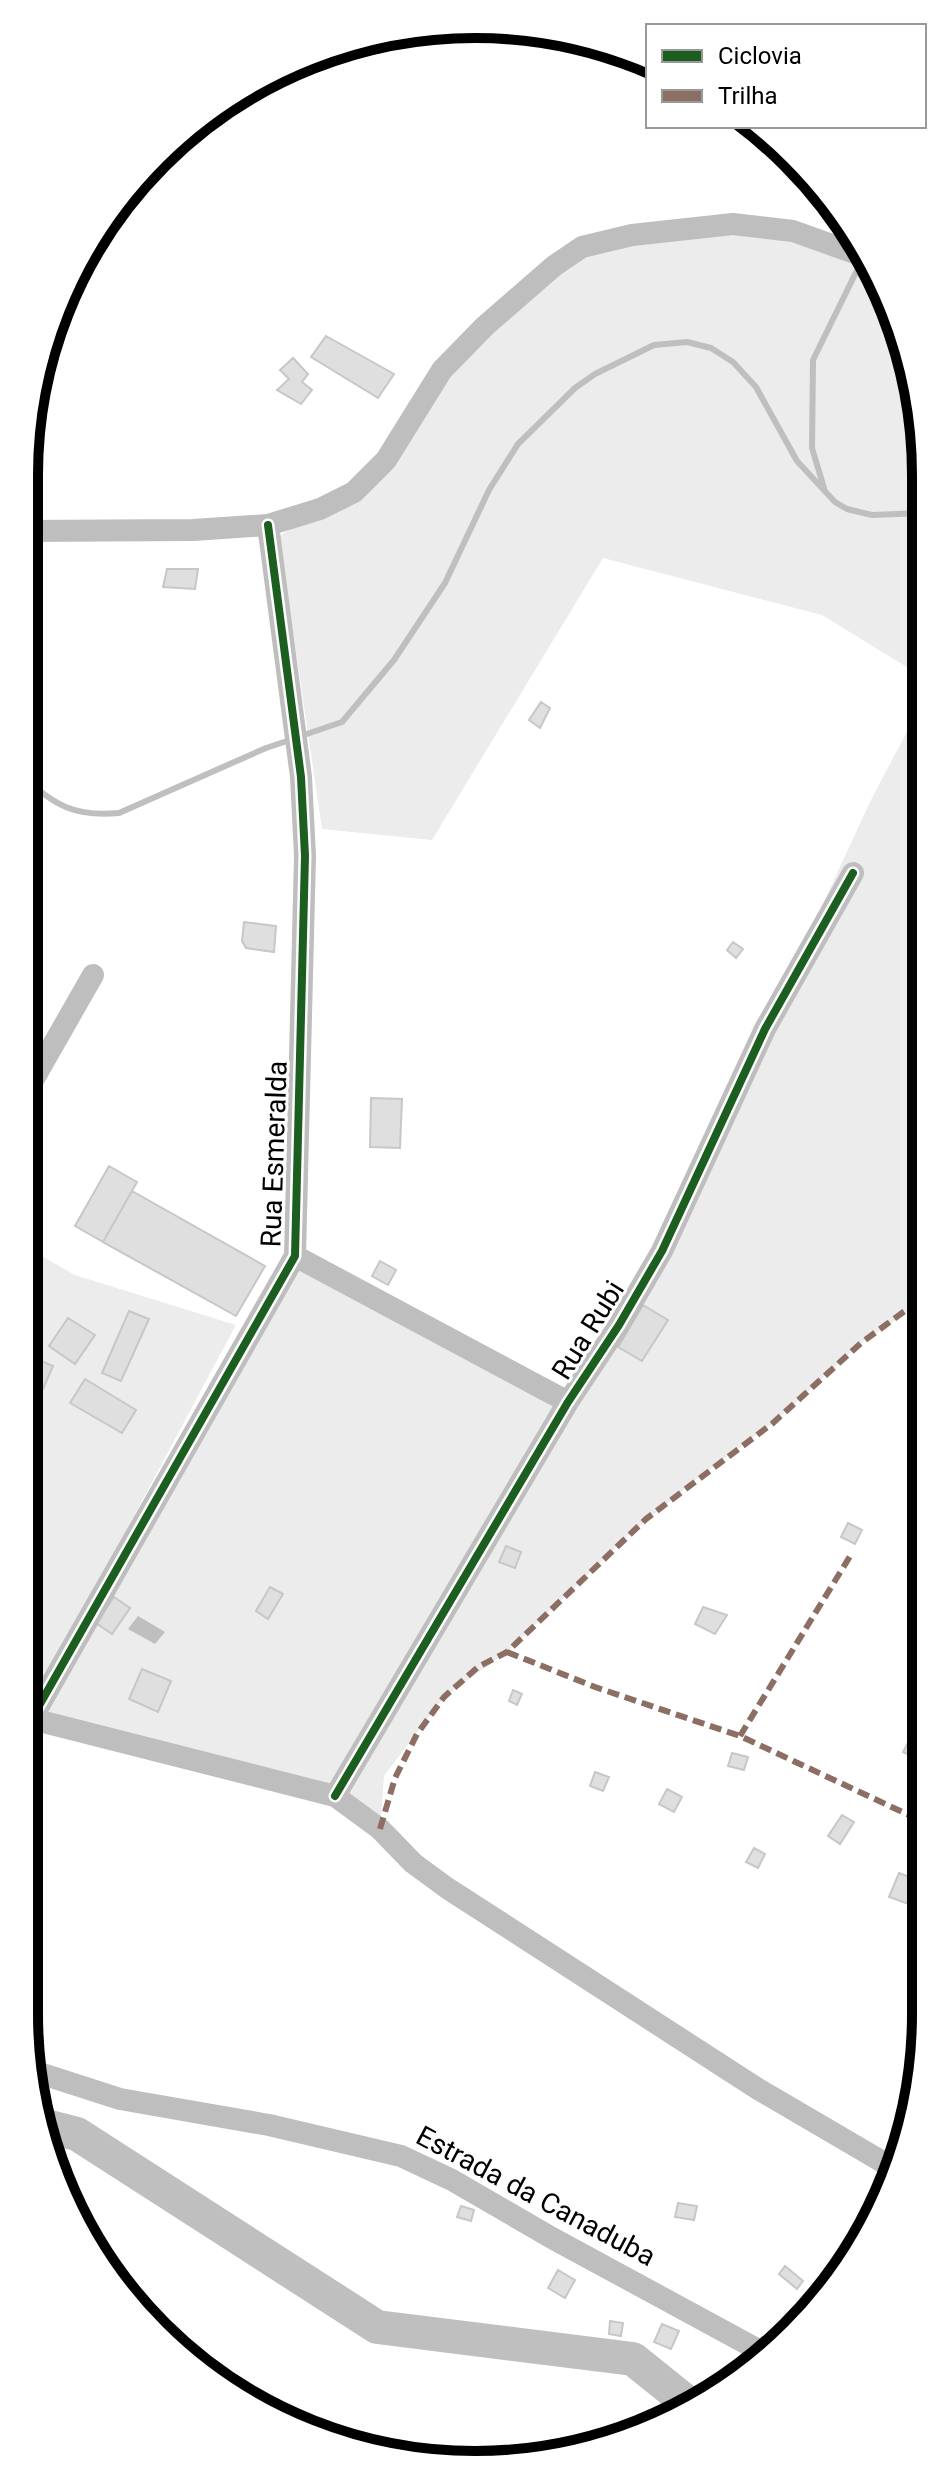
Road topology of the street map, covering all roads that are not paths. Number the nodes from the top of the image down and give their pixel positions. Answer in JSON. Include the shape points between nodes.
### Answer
{"nodes":[{"id":1,"x":850,"y":251,"type":"edge"},
{"id":2,"x":268,"y":525,"type":"junction"},
{"id":3,"x":38,"y":531,"type":"edge"},
{"id":4,"x":853,"y":873,"type":"dead end"},
{"id":5,"x":93,"y":975,"type":"dead end"},
{"id":6,"x":38,"y":1071,"type":"edge"},
{"id":7,"x":295,"y":1256,"type":"junction"},
{"id":8,"x":568,"y":1402,"type":"junction"},
{"id":9,"x":38,"y":1701,"type":"edge"},
{"id":10,"x":38,"y":1721,"type":"edge"},
{"id":11,"x":335,"y":1796,"type":"junction"},
{"id":12,"x":42,"y":2074,"type":"edge"},
{"id":13,"x":885,"y":2164,"type":"edge"},
{"id":14,"x":756,"y":2349,"type":"edge"}],
"edges":[{"from":1,"to":2,"type":"street","via":[[793,231],[733,224],[632,235],[582,247],[485,326],[442,370],[386,460],[354,492]]},
{"from":2,"to":3,"type":"street"},
{"from":2,"to":7,"type":"street","name":"Rua Esmeralda","via":[[301,777],[305,856]]},
{"from":4,"to":8,"type":"street","name":"Rua Rubi","via":[[765,1029],[662,1251]]},
{"from":5,"to":6,"type":"street"},
{"from":7,"to":8,"type":"street","name":"Rua Rubi"},
{"from":7,"to":9,"type":"street","name":"Rua Esmeralda"},
{"from":8,"to":11,"type":"street","name":"Rua Rubi"},
{"from":10,"to":11,"type":"street"},
{"from":11,"to":13,"type":"street","via":[[447,1888],[758,2089]]},
{"from":12,"to":14,"type":"street","name":"Estrada da Canaduba","via":[[120,2099],[269,2125],[401,2156]]}]}
